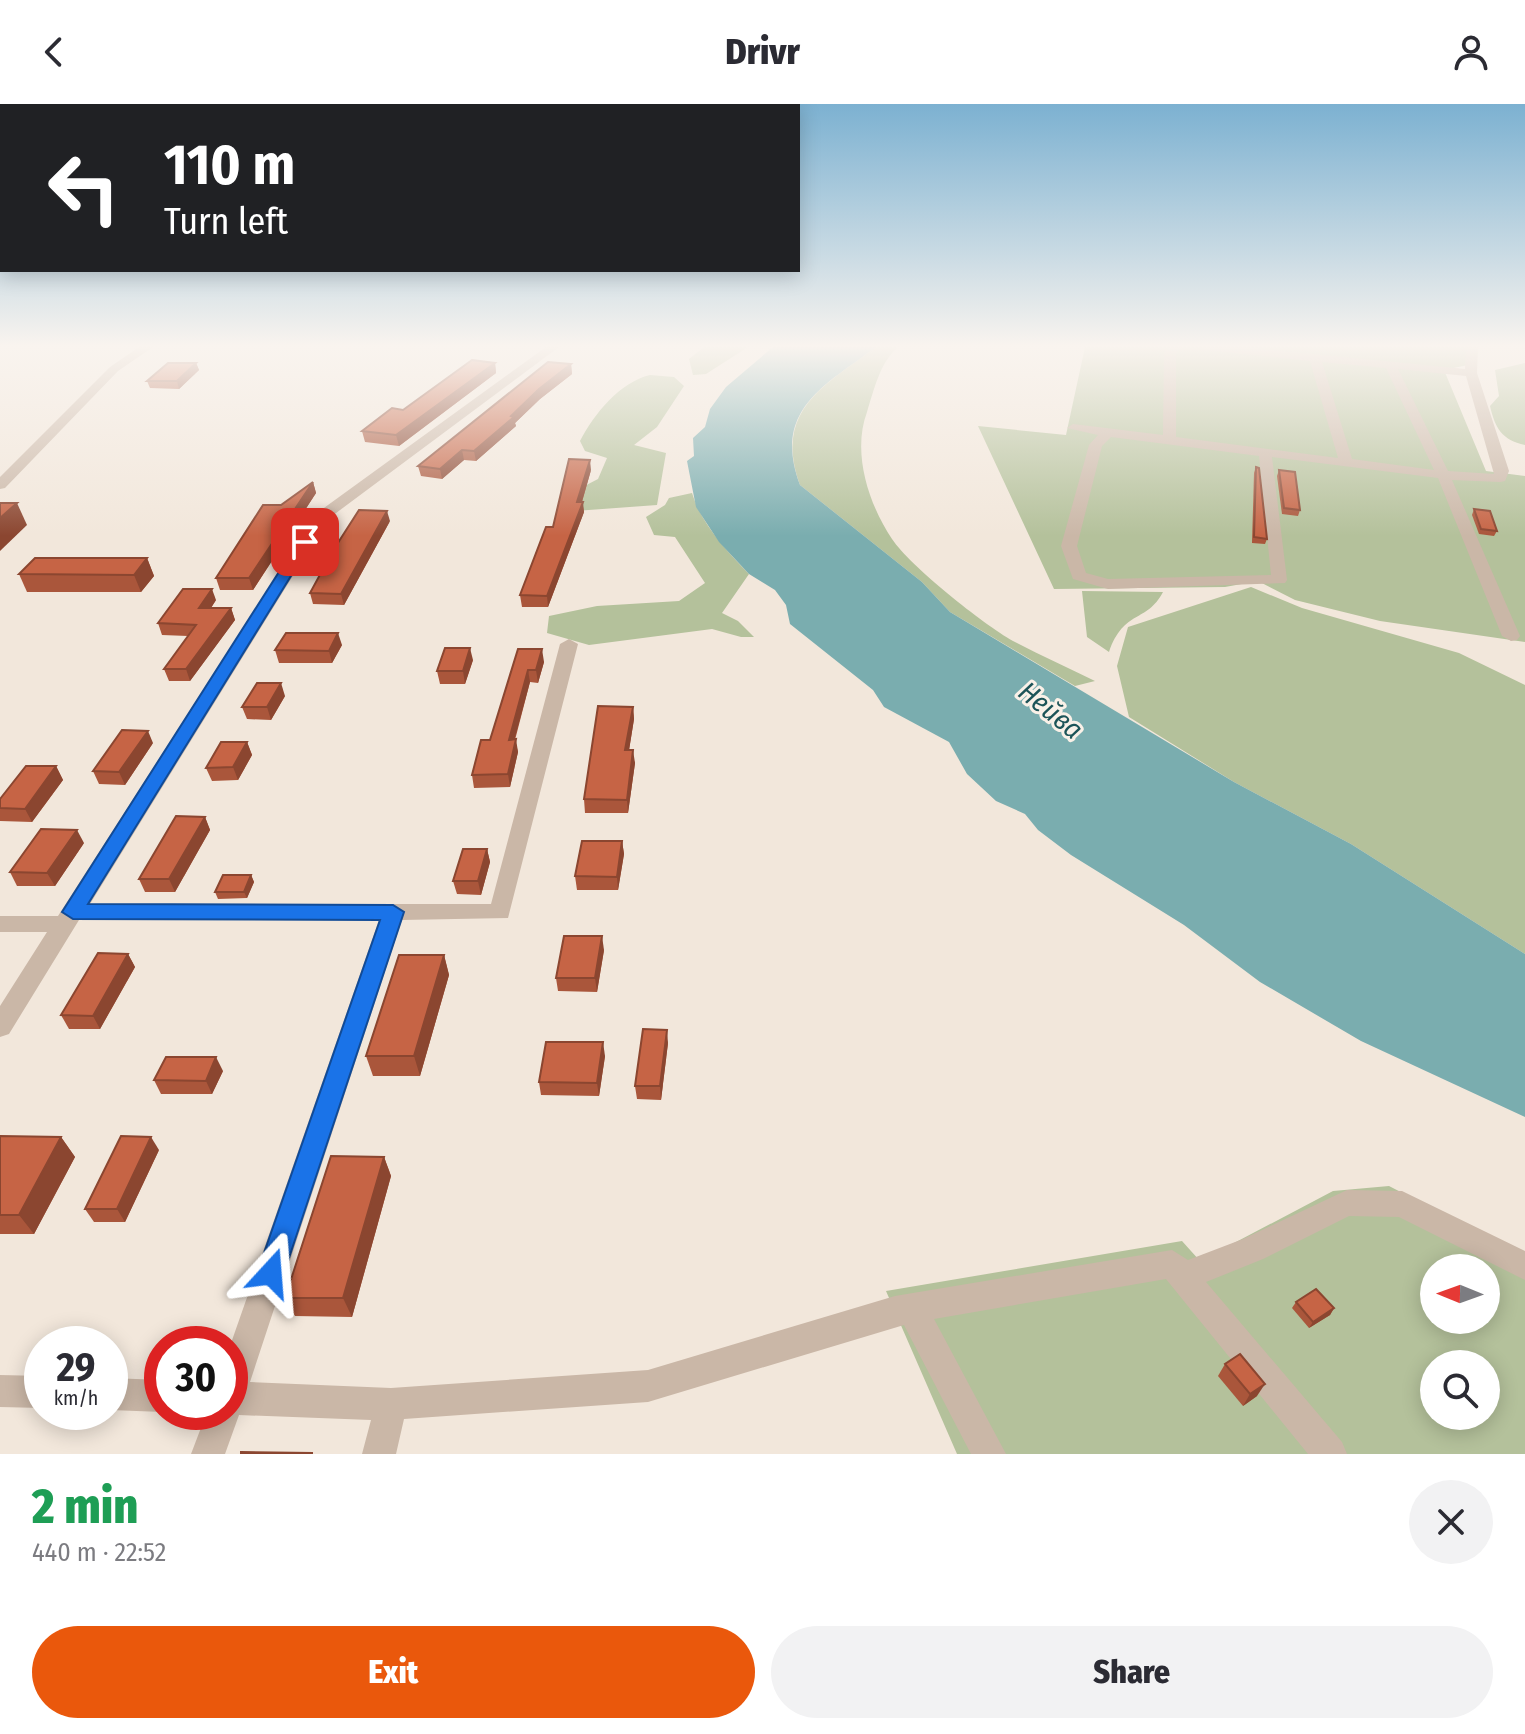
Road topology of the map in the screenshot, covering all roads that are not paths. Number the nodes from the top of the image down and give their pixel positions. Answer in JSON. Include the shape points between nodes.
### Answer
{"nodes":[{"id":1,"x":74,"y":410,"type":"edge"},
{"id":2,"x":468,"y":410,"type":"edge"},
{"id":3,"x":1169,"y":410,"type":"edge"},
{"id":4,"x":1331,"y":410,"type":"edge"},
{"id":5,"x":1412,"y":410,"type":"edge"},
{"id":6,"x":1483,"y":410,"type":"edge"},
{"id":7,"x":1073,"y":428,"type":"dead end"},
{"id":8,"x":1108,"y":432,"type":"junction"},
{"id":9,"x":1169,"y":440,"type":"junction"},
{"id":10,"x":1265,"y":452,"type":"junction"},
{"id":11,"x":1346,"y":462,"type":"junction"},
{"id":12,"x":1443,"y":475,"type":"junction"},
{"id":13,"x":0,"y":485,"type":"edge"},
{"id":14,"x":1511,"y":636,"type":"dead end"},
{"id":15,"x":569,"y":644,"type":"dead end"},
{"id":16,"x":393,"y":912,"type":"junction"},
{"id":17,"x":69,"y":918,"type":"junction"},
{"id":18,"x":0,"y":924,"type":"edge"},
{"id":19,"x":0,"y":1027,"type":"edge"},
{"id":20,"x":1525,"y":1266,"type":"edge"},
{"id":21,"x":1183,"y":1277,"type":"junction"},
{"id":22,"x":912,"y":1309,"type":"junction"},
{"id":23,"x":248,"y":1343,"type":"edge"},
{"id":24,"x":0,"y":1391,"type":"edge"},
{"id":25,"x":24,"y":1392,"type":"edge"},
{"id":26,"x":248,"y":1397,"type":"edge"},
{"id":27,"x":391,"y":1404,"type":"junction"},
{"id":28,"x":217,"y":1430,"type":"edge"},
{"id":29,"x":208,"y":1454,"type":"edge"},
{"id":30,"x":379,"y":1454,"type":"edge"},
{"id":31,"x":989,"y":1454,"type":"edge"},
{"id":32,"x":1330,"y":1454,"type":"edge"}],
"edges":[{"from":1,"to":13,"type":"street"},
{"from":2,"to":17,"type":"street","via":[[322,516]]},
{"from":3,"to":9,"type":"street"},
{"from":4,"to":11,"type":"street"},
{"from":5,"to":12,"type":"street"},
{"from":6,"to":12,"type":"street","via":[[1500,478]]},
{"from":7,"to":8,"type":"street"},
{"from":8,"to":9,"type":"street"},
{"from":8,"to":10,"type":"street","via":[[1096,445],[1069,546],[1079,576],[1108,584],[1279,580]]},
{"from":9,"to":10,"type":"street"},
{"from":10,"to":11,"type":"street"},
{"from":11,"to":12,"type":"street"},
{"from":12,"to":14,"type":"street"},
{"from":15,"to":16,"type":"street","via":[[500,912]]},
{"from":16,"to":17,"type":"street"},
{"from":16,"to":23,"type":"street"},
{"from":17,"to":18,"type":"street"},
{"from":17,"to":19,"type":"street"},
{"from":20,"to":21,"type":"street","via":[[1402,1204],[1347,1203]]},
{"from":21,"to":22,"type":"street","via":[[1172,1264]]},
{"from":21,"to":32,"type":"street"},
{"from":22,"to":27,"type":"street","via":[[648,1386]]},
{"from":22,"to":31,"type":"street"},
{"from":24,"to":25,"type":"street"},
{"from":26,"to":27,"type":"street"},
{"from":27,"to":30,"type":"street"},
{"from":28,"to":29,"type":"street"}]}
